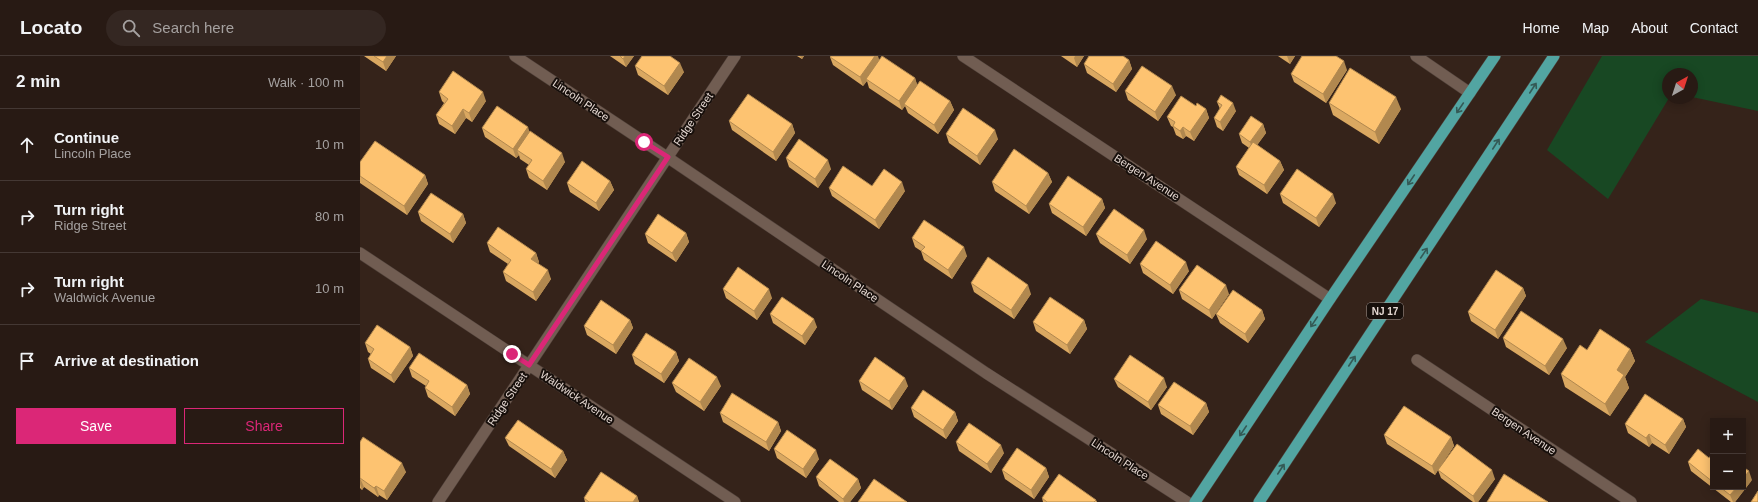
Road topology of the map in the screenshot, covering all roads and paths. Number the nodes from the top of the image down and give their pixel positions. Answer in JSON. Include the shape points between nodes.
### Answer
{"nodes":[{"id":1,"x":515,"y":56,"type":"edge"},
{"id":2,"x":735,"y":56,"type":"edge"},
{"id":3,"x":963,"y":56,"type":"edge"},
{"id":4,"x":1416,"y":56,"type":"edge"},
{"id":5,"x":1495,"y":56,"type":"edge"},
{"id":6,"x":1554,"y":56,"type":"edge"},
{"id":7,"x":1470,"y":93,"type":"junction"},
{"id":8,"x":668,"y":157,"type":"junction"},
{"id":9,"x":360,"y":253,"type":"edge"},
{"id":10,"x":1330,"y":299,"type":"junction"},
{"id":11,"x":1418,"y":360,"type":"dead end"},
{"id":12,"x":529,"y":365,"type":"junction"},
{"id":13,"x":438,"y":502,"type":"edge"},
{"id":14,"x":735,"y":502,"type":"edge"},
{"id":15,"x":1187,"y":502,"type":"edge"},
{"id":16,"x":1195,"y":502,"type":"edge"},
{"id":17,"x":1259,"y":502,"type":"edge"},
{"id":18,"x":1631,"y":502,"type":"edge"}],
"edges":[{"from":1,"to":8,"type":"street","name":"Lincoln Place"},
{"from":2,"to":8,"type":"street","name":"Ridge Street"},
{"from":3,"to":10,"type":"street","name":"Bergen Avenue"},
{"from":4,"to":7,"type":"street"},
{"from":5,"to":7,"type":"highway"},
{"from":17,"to":6,"type":"highway","number":"NJ 17","one_way":true},
{"from":7,"to":10,"type":"highway","one_way":true},
{"from":8,"to":12,"type":"street","name":"Ridge Street"},
{"from":8,"to":15,"type":"street","name":"Lincoln Place","via":[[986,373]]},
{"from":9,"to":12,"type":"street","name":"Waldwick Avenue"},
{"from":10,"to":16,"type":"highway","one_way":true},
{"from":11,"to":18,"type":"street","name":"Bergen Avenue"},
{"from":12,"to":13,"type":"street","name":"Ridge Street"},
{"from":12,"to":14,"type":"street","name":"Waldwick Avenue"}]}
